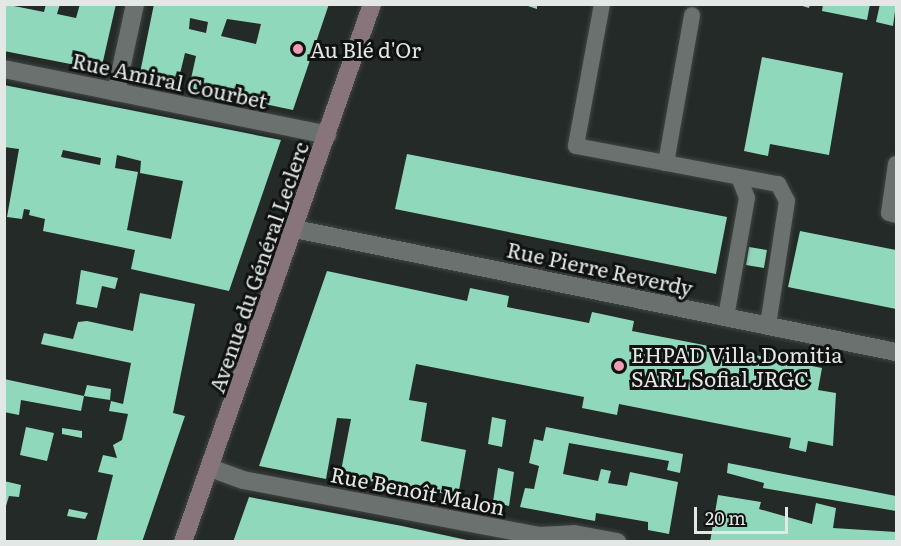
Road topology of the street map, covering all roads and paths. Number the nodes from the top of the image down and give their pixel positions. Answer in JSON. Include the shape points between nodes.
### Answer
{"nodes":[{"id":1,"x":135,"y":4,"type":"edge"},
{"id":2,"x":372,"y":4,"type":"edge"},
{"id":3,"x":602,"y":4,"type":"edge"},
{"id":4,"x":692,"y":15,"type":"dead end"},
{"id":5,"x":4,"y":69,"type":"edge"},
{"id":6,"x":116,"y":92,"type":"junction"},
{"id":7,"x":327,"y":135,"type":"junction"},
{"id":8,"x":666,"y":163,"type":"junction"},
{"id":9,"x":897,"y":164,"type":"edge"},
{"id":10,"x":739,"y":177,"type":"junction"},
{"id":11,"x":897,"y":215,"type":"edge"},
{"id":12,"x":295,"y":230,"type":"junction"},
{"id":13,"x":726,"y":317,"type":"junction"},
{"id":14,"x":768,"y":326,"type":"junction"},
{"id":15,"x":897,"y":351,"type":"edge"},
{"id":16,"x":213,"y":469,"type":"junction"},
{"id":17,"x":183,"y":542,"type":"edge"},
{"id":18,"x":616,"y":542,"type":"edge"}],
"edges":[{"from":1,"to":6,"type":"street"},
{"from":2,"to":7,"type":"main road","name":"Avenue du Général Leclerc"},
{"from":3,"to":8,"type":"lane","via":[[576,146]]},
{"from":4,"to":8,"type":"lane"},
{"from":5,"to":6,"type":"street","name":"Rue Amiral Courbet"},
{"from":6,"to":7,"type":"street","name":"Rue Amiral Courbet"},
{"from":7,"to":12,"type":"main road","name":"Avenue du Général Leclerc"},
{"from":8,"to":10,"type":"lane"},
{"from":9,"to":11,"type":"lane","via":[[888,213]]},
{"from":10,"to":13,"type":"lane","via":[[747,198]]},
{"from":10,"to":14,"type":"lane","via":[[778,184],[787,201]]},
{"from":12,"to":13,"type":"street","name":"Rue Pierre Reverdy"},
{"from":12,"to":16,"type":"main road","name":"Avenue du Général Leclerc"},
{"from":13,"to":14,"type":"street","name":"Rue Pierre Reverdy"},
{"from":14,"to":15,"type":"street","name":"Rue Pierre Reverdy"},
{"from":16,"to":17,"type":"main road","name":"Avenue du Général Leclerc"},
{"from":16,"to":18,"type":"street","name":"Rue Benoît Malon","via":[[243,480],[539,536],[574,534]]}]}
